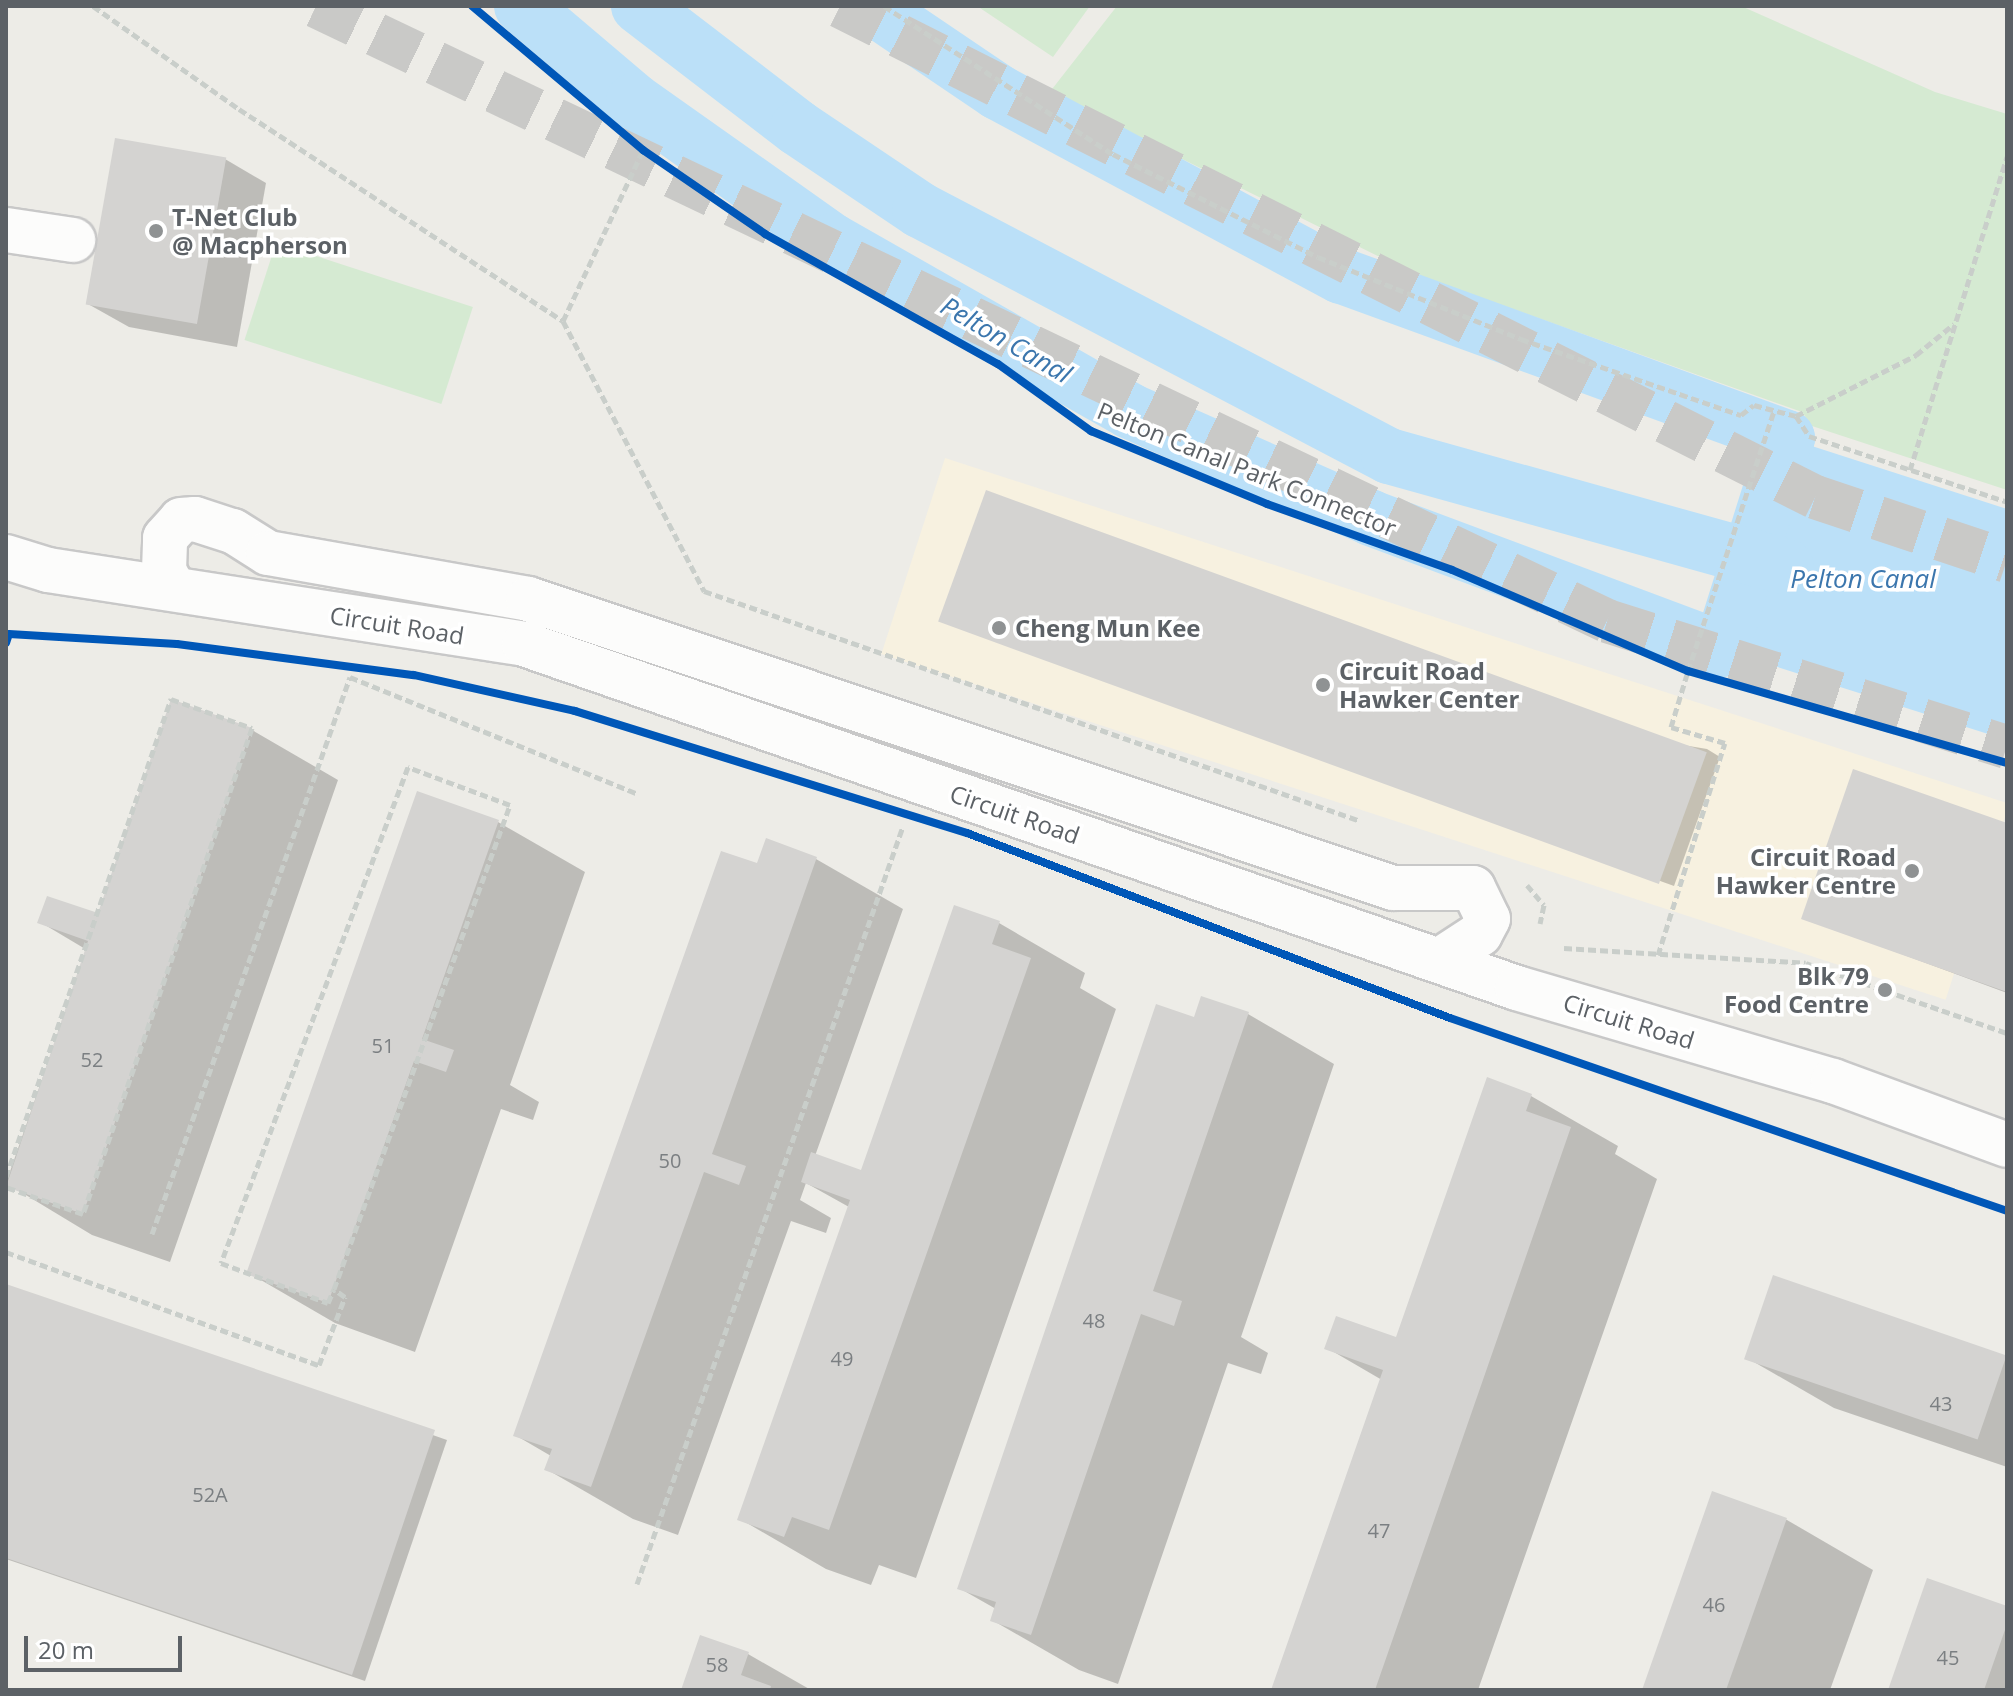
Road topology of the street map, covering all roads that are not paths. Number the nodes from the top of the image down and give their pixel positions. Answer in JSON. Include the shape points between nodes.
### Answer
{"nodes":[{"id":1,"x":6,"y":230,"type":"edge"},
{"id":2,"x":73,"y":240,"type":"dead end"},
{"id":3,"x":6,"y":557,"type":"edge"},
{"id":4,"x":172,"y":585,"type":"junction"},
{"id":5,"x":1440,"y":960,"type":"junction"},
{"id":6,"x":2007,"y":1145,"type":"edge"}],
"edges":[{"from":1,"to":2,"type":"street"},
{"from":3,"to":4,"type":"street","name":"Circuit Road","via":[[48,570]]},
{"from":4,"to":5,"type":"street","name":"Circuit Road","via":[[524,644]]},
{"from":4,"to":5,"type":"street","via":[[164,571],[165,538],[181,520],[195,519],[233,531],[268,553],[528,599],[1393,888],[1473,888],[1488,919],[1480,934]]},
{"from":5,"to":6,"type":"street","name":"Circuit Road","via":[[1833,1081]]}]}
